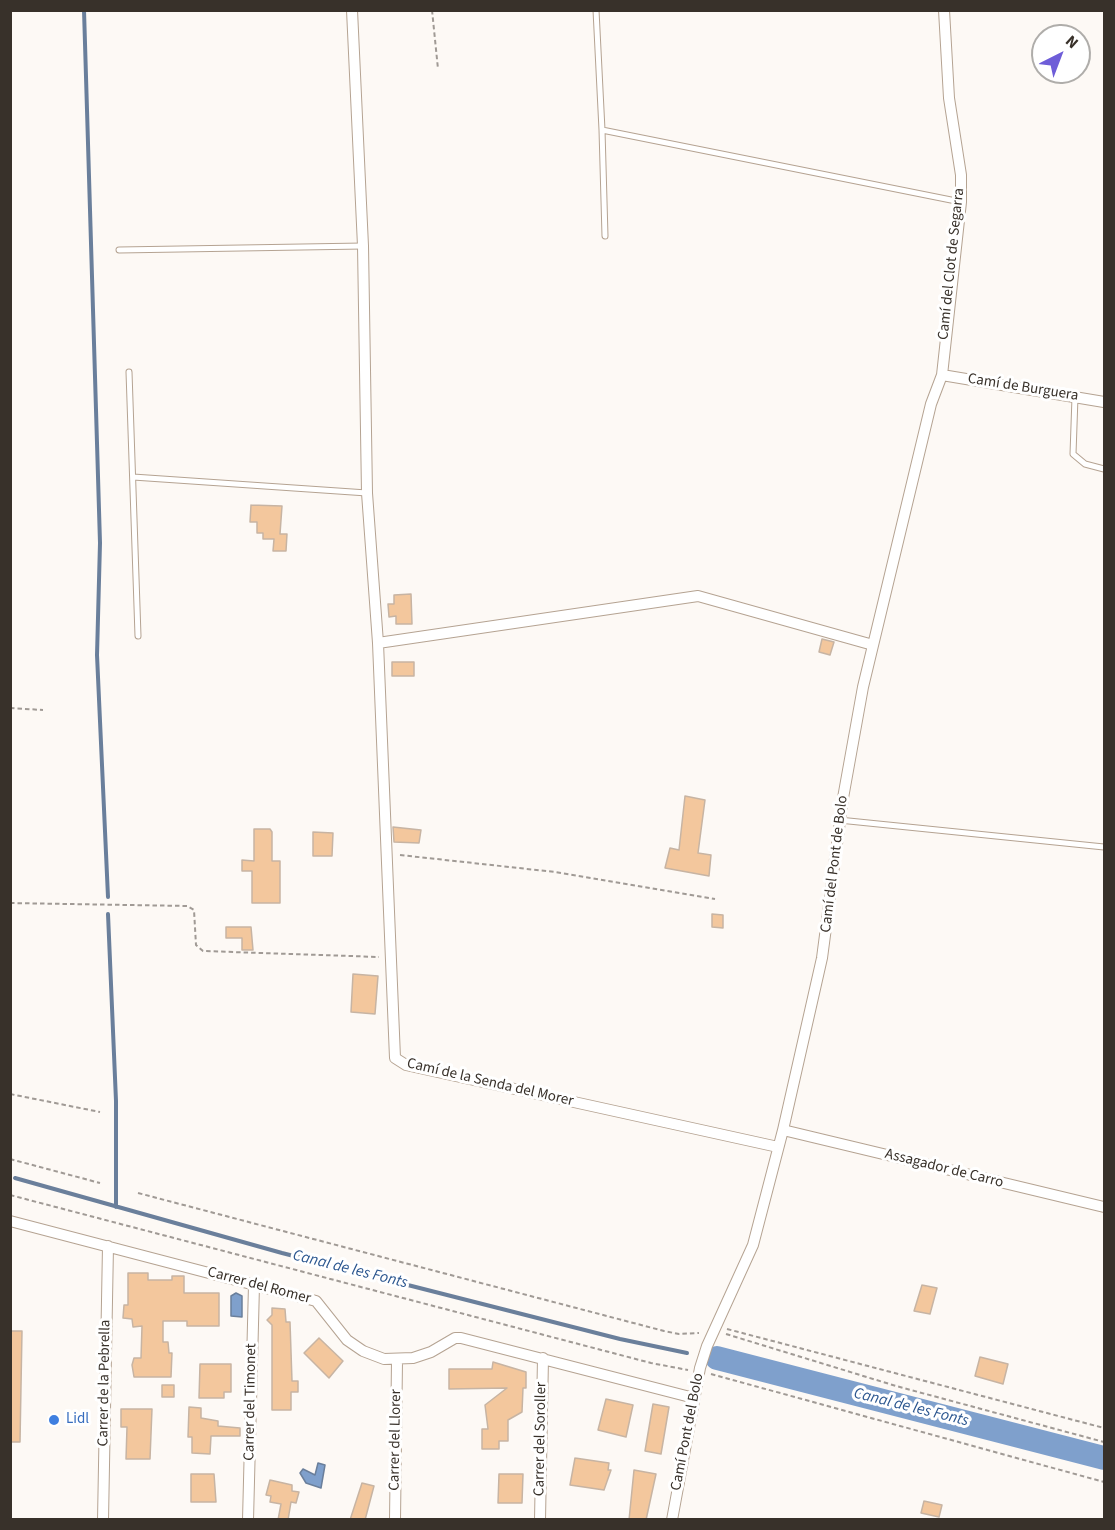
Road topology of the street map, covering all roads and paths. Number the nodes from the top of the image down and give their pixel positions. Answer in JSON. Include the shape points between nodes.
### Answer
{"nodes":[{"id":1,"x":352,"y":10,"type":"edge"},
{"id":2,"x":432,"y":10,"type":"edge"},
{"id":3,"x":596,"y":10,"type":"edge"},
{"id":4,"x":944,"y":10,"type":"edge"},
{"id":5,"x":438,"y":69,"type":"dead end"},
{"id":6,"x":602,"y":130,"type":"junction"},
{"id":7,"x":961,"y":202,"type":"junction"},
{"id":8,"x":605,"y":237,"type":"dead end"},
{"id":9,"x":363,"y":246,"type":"junction"},
{"id":10,"x":119,"y":250,"type":"dead end"},
{"id":11,"x":129,"y":372,"type":"dead end"},
{"id":12,"x":942,"y":375,"type":"junction"},
{"id":13,"x":1075,"y":397,"type":"junction"},
{"id":14,"x":1104,"y":402,"type":"edge"},
{"id":15,"x":1104,"y":469,"type":"edge"},
{"id":16,"x":133,"y":477,"type":"junction"},
{"id":17,"x":366,"y":493,"type":"junction"},
{"id":18,"x":138,"y":636,"type":"dead end"},
{"id":19,"x":378,"y":643,"type":"junction"},
{"id":20,"x":873,"y":645,"type":"junction"},
{"id":21,"x":10,"y":708,"type":"edge"},
{"id":22,"x":43,"y":710,"type":"dead end"},
{"id":23,"x":839,"y":820,"type":"junction"},
{"id":24,"x":1104,"y":848,"type":"edge"},
{"id":25,"x":388,"y":854,"type":"junction"},
{"id":26,"x":715,"y":899,"type":"dead end"},
{"id":27,"x":10,"y":903,"type":"edge"},
{"id":28,"x":391,"y":957,"type":"junction"},
{"id":29,"x":10,"y":1094,"type":"edge"},
{"id":30,"x":100,"y":1112,"type":"dead end"},
{"id":31,"x":783,"y":1130,"type":"junction"},
{"id":32,"x":778,"y":1147,"type":"junction"},
{"id":33,"x":10,"y":1160,"type":"edge"},
{"id":34,"x":100,"y":1183,"type":"dead end"},
{"id":35,"x":138,"y":1193,"type":"dead end"},
{"id":36,"x":10,"y":1195,"type":"edge"},
{"id":37,"x":1104,"y":1207,"type":"edge"},
{"id":38,"x":10,"y":1221,"type":"edge"},
{"id":39,"x":108,"y":1246,"type":"junction"},
{"id":40,"x":254,"y":1285,"type":"junction"},
{"id":41,"x":717,"y":1326,"type":"junction"},
{"id":42,"x":706,"y":1346,"type":"joint"},
{"id":43,"x":543,"y":1358,"type":"junction"},
{"id":44,"x":397,"y":1361,"type":"junction"},
{"id":45,"x":700,"y":1370,"type":"junction"},
{"id":46,"x":694,"y":1398,"type":"junction"},
{"id":47,"x":1104,"y":1428,"type":"edge"},
{"id":48,"x":1104,"y":1442,"type":"edge"},
{"id":49,"x":1104,"y":1482,"type":"edge"},
{"id":50,"x":103,"y":1520,"type":"edge"},
{"id":51,"x":248,"y":1520,"type":"edge"},
{"id":52,"x":395,"y":1520,"type":"edge"},
{"id":53,"x":540,"y":1520,"type":"edge"},
{"id":54,"x":672,"y":1520,"type":"edge"}],
"edges":[{"from":1,"to":9,"type":"street"},
{"from":2,"to":5,"type":"path"},
{"from":3,"to":6,"type":"lane"},
{"from":4,"to":7,"type":"street","name":"Camí del Clot de Segarra"},
{"from":6,"to":7,"type":"lane"},
{"from":6,"to":8,"type":"lane"},
{"from":7,"to":12,"type":"street","name":"Camí del Clot de Segarra"},
{"from":9,"to":10,"type":"lane"},
{"from":9,"to":17,"type":"street"},
{"from":11,"to":16,"type":"lane"},
{"from":12,"to":13,"type":"street","name":"Camí de Burguera"},
{"from":12,"to":20,"type":"street","name":"Camí del Pont de Bolo","via":[[931,405]]},
{"from":13,"to":14,"type":"street","name":"Camí de Burguera"},
{"from":13,"to":15,"type":"lane","via":[[1073,454],[1085,464]]},
{"from":16,"to":17,"type":"lane"},
{"from":16,"to":18,"type":"lane"},
{"from":17,"to":19,"type":"street"},
{"from":19,"to":20,"type":"street","via":[[699,596]]},
{"from":19,"to":25,"type":"street"},
{"from":20,"to":23,"type":"street","name":"Camí del Pont de Bolo"},
{"from":21,"to":22,"type":"path"},
{"from":23,"to":24,"type":"lane"},
{"from":23,"to":31,"type":"street","name":"Camí del Pont de Bolo","via":[[822,958]]},
{"from":25,"to":26,"type":"path","via":[[555,872]]},
{"from":25,"to":28,"type":"street"},
{"from":27,"to":28,"type":"path","via":[[187,906],[194,910],[196,945],[203,951]]},
{"from":28,"to":32,"type":"street","name":"Camí de la Senda del Morer","via":[[394,1052],[399,1062]]},
{"from":29,"to":30,"type":"path"},
{"from":31,"to":32,"type":"street","name":"Camí del Pont de Bolo"},
{"from":31,"to":37,"type":"street","name":"Assagador de Carro"},
{"from":32,"to":41,"type":"street","name":"Camí del Pont de Bolo","via":[[753,1245]]},
{"from":33,"to":34,"type":"path"},
{"from":35,"to":41,"type":"path","via":[[664,1331],[696,1334]]},
{"from":36,"to":45,"type":"path","via":[[651,1363]]},
{"from":38,"to":39,"type":"street","name":"Carrer del Romer"},
{"from":39,"to":40,"type":"street","name":"Carrer del Romer"},
{"from":39,"to":50,"type":"street","name":"Carrer de la Pebrella"},
{"from":40,"to":44,"type":"street","name":"Carrer del Romer","via":[[316,1301],[355,1346],[374,1356]]},
{"from":40,"to":51,"type":"street","name":"Carrer del Timonet"},
{"from":41,"to":42,"type":"street","name":"Camí del Pont de Bolo"},
{"from":41,"to":47,"type":"path"},
{"from":41,"to":48,"type":"path","via":[[730,1337]]},
{"from":42,"to":45,"type":"street","name":"Camí Pont del Bolo"},
{"from":43,"to":44,"type":"street","via":[[455,1338],[431,1352]]},
{"from":43,"to":46,"type":"street"},
{"from":43,"to":53,"type":"street","name":"Carrer del Soroller"},
{"from":44,"to":52,"type":"street","name":"Carrer del Llorer"},
{"from":45,"to":46,"type":"street","name":"Camí Pont del Bolo"},
{"from":45,"to":49,"type":"path"},
{"from":46,"to":54,"type":"street","name":"Camí Pont del Bolo"}]}
